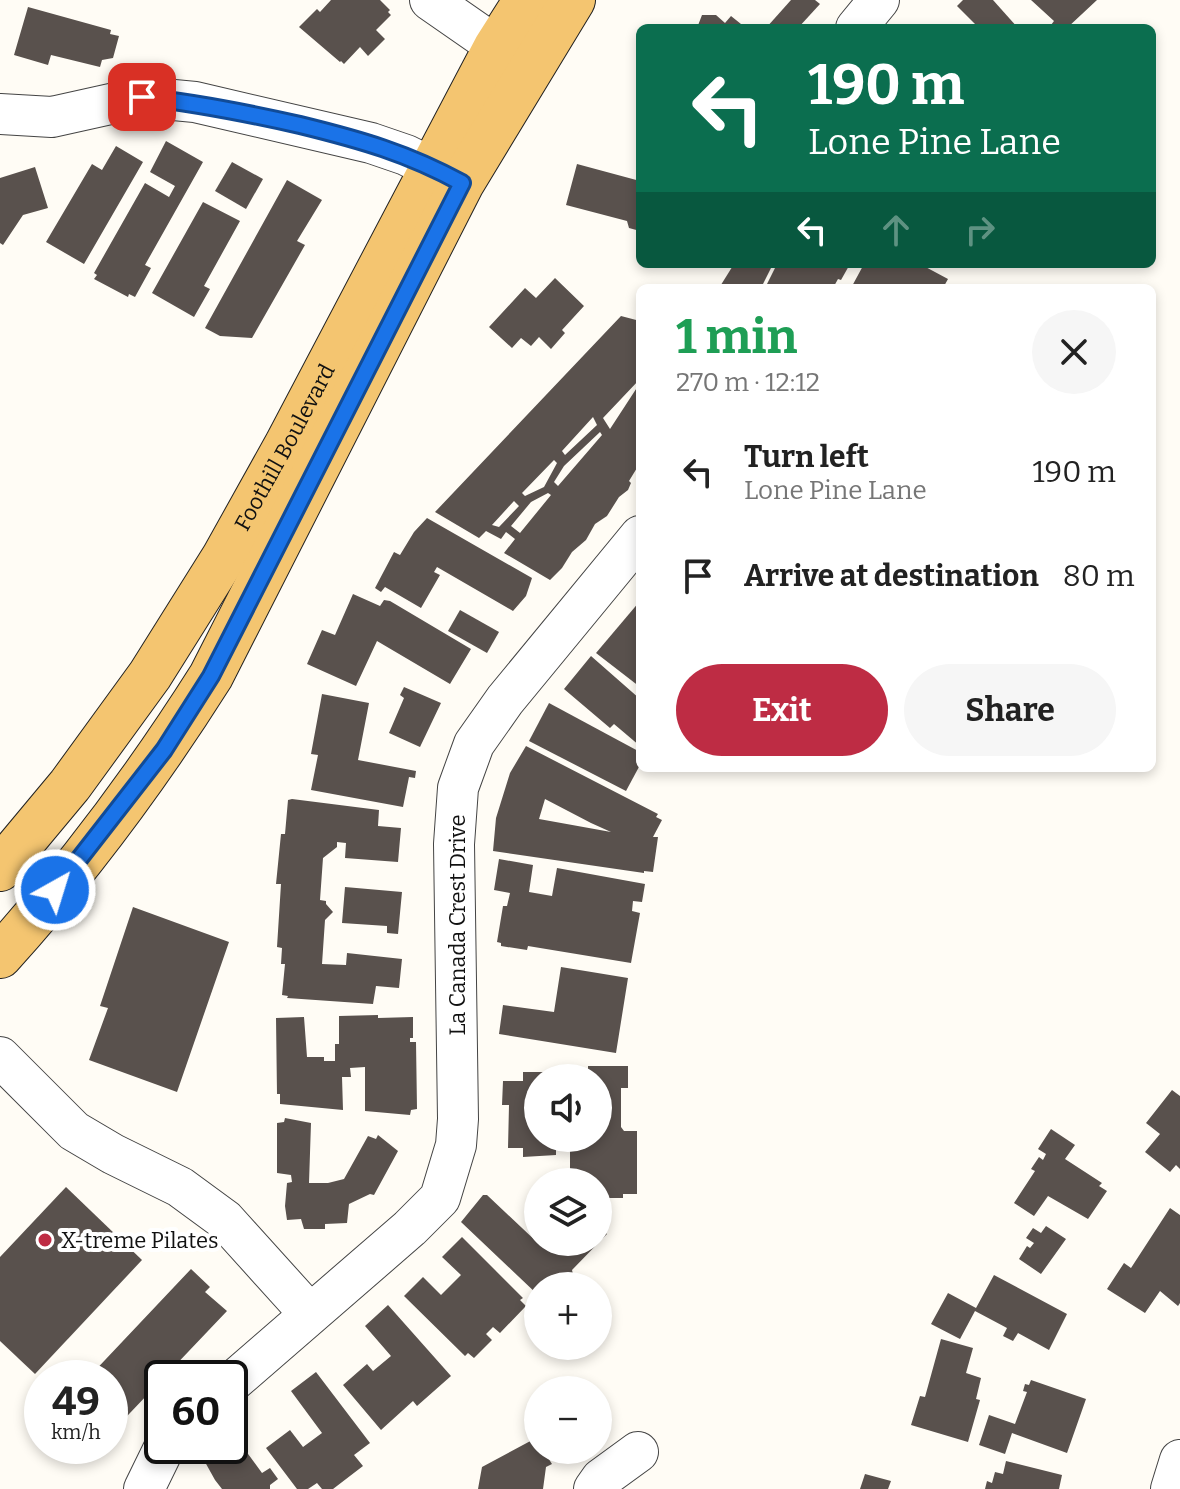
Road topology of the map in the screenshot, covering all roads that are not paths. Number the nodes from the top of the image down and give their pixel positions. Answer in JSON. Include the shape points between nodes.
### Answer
{"nodes":[{"id":1,"x":430,"y":0,"type":"edge"},
{"id":2,"x":526,"y":0,"type":"edge"},
{"id":3,"x":573,"y":0,"type":"edge"},
{"id":4,"x":879,"y":0,"type":"edge"},
{"id":5,"x":859,"y":24,"type":"edge"},
{"id":6,"x":513,"y":58,"type":"junction"},
{"id":7,"x":0,"y":114,"type":"edge"},
{"id":8,"x":447,"y":175,"type":"junction"},
{"id":9,"x":304,"y":453,"type":"junction"},
{"id":10,"x":636,"y":541,"type":"edge"},
{"id":11,"x":0,"y":869,"type":"edge"},
{"id":12,"x":0,"y":956,"type":"edge"},
{"id":13,"x":0,"y":1057,"type":"edge"},
{"id":14,"x":309,"y":1313,"type":"junction"},
{"id":15,"x":248,"y":1368,"type":"edge"},
{"id":16,"x":638,"y":1452,"type":"dead end"},
{"id":17,"x":1180,"y":1460,"type":"edge"},
{"id":18,"x":156,"y":1464,"type":"edge"},
{"id":19,"x":144,"y":1489,"type":"edge"},
{"id":20,"x":594,"y":1489,"type":"edge"},
{"id":21,"x":1171,"y":1489,"type":"edge"}],
"edges":[{"from":1,"to":6,"type":"street"},
{"from":2,"to":6,"type":"main road","name":"Foothill Boulevard"},
{"from":3,"to":6,"type":"main road","name":"Foothill Boulevard"},
{"from":4,"to":5,"type":"street"},
{"from":6,"to":8,"type":"main road","name":"Foothill Boulevard"},
{"from":7,"to":8,"type":"street","via":[[52,117],[142,97],[195,102],[371,143]]},
{"from":8,"to":9,"type":"main road","name":"Foothill Boulevard"},
{"from":9,"to":11,"type":"main road","name":"Foothill Boulevard","via":[[224,557],[150,675],[70,785]]},
{"from":9,"to":12,"type":"main road","name":"Foothill Boulevard","via":[[246,603],[211,676],[106,827]]},
{"from":10,"to":14,"type":"street","name":"La Canada Crest Drive","via":[[505,700],[474,744],[458,788],[458,1119],[440,1198]]},
{"from":13,"to":14,"type":"street","via":[[74,1131],[180,1187],[225,1220]]},
{"from":14,"to":15,"type":"street","name":"La Canada Crest Drive"},
{"from":16,"to":20,"type":"street"},
{"from":17,"to":21,"type":"street"},
{"from":18,"to":19,"type":"street"}]}
